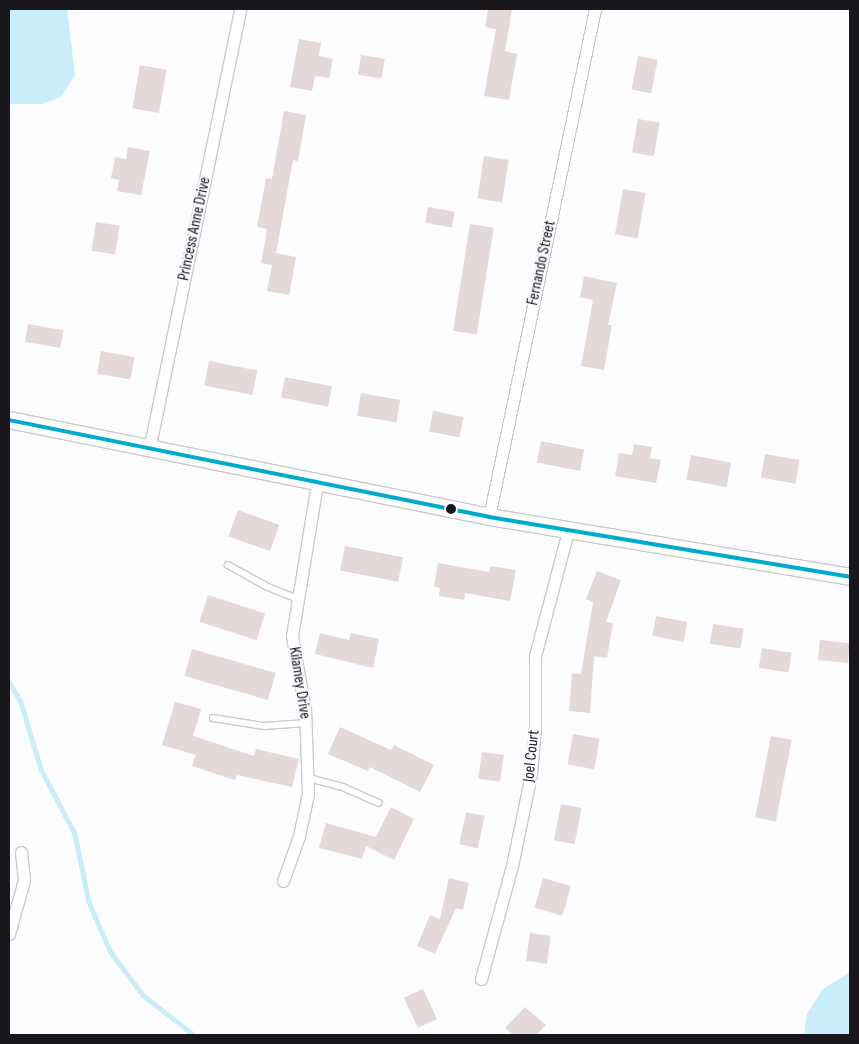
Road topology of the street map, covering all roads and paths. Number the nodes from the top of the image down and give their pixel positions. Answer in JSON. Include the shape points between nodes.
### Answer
{"nodes":[{"id":1,"x":240,"y":9,"type":"edge"},
{"id":2,"x":595,"y":9,"type":"edge"},
{"id":3,"x":9,"y":420,"type":"edge"},
{"id":4,"x":150,"y":450,"type":"junction"},
{"id":5,"x":317,"y":484,"type":"junction"},
{"id":6,"x":489,"y":517,"type":"junction"},
{"id":7,"x":568,"y":531,"type":"junction"},
{"id":8,"x":228,"y":564,"type":"dead end"},
{"id":9,"x":850,"y":577,"type":"edge"},
{"id":10,"x":296,"y":598,"type":"junction"},
{"id":11,"x":213,"y":718,"type":"dead end"},
{"id":12,"x":306,"y":723,"type":"junction"},
{"id":13,"x":309,"y":778,"type":"junction"},
{"id":14,"x":379,"y":802,"type":"dead end"},
{"id":15,"x":21,"y":852,"type":"dead end"},
{"id":16,"x":283,"y":881,"type":"dead end"},
{"id":17,"x":9,"y":934,"type":"edge"},
{"id":18,"x":481,"y":979,"type":"dead end"}],
"edges":[{"from":1,"to":4,"type":"street","name":"Princess Anne Drive"},
{"from":2,"to":6,"type":"street","name":"Fernando Street"},
{"from":3,"to":4,"type":"street"},
{"from":4,"to":5,"type":"street"},
{"from":5,"to":6,"type":"street"},
{"from":5,"to":10,"type":"street","name":"Kilamey Drive"},
{"from":6,"to":7,"type":"street"},
{"from":7,"to":9,"type":"street"},
{"from":7,"to":18,"type":"street","name":"Joel Court","via":[[535,656],[535,742],[531,774],[512,866]]},
{"from":8,"to":10,"type":"lane","via":[[266,586]]},
{"from":10,"to":12,"type":"street","name":"Kilamey Drive","via":[[292,636]]},
{"from":11,"to":12,"type":"lane","via":[[264,726]]},
{"from":12,"to":13,"type":"street","name":"Kilamey Drive"},
{"from":13,"to":14,"type":"lane","via":[[343,787]]},
{"from":13,"to":16,"type":"street","name":"Kilamey Drive","via":[[301,828]]},
{"from":15,"to":17,"type":"street","via":[[24,880]]}]}
